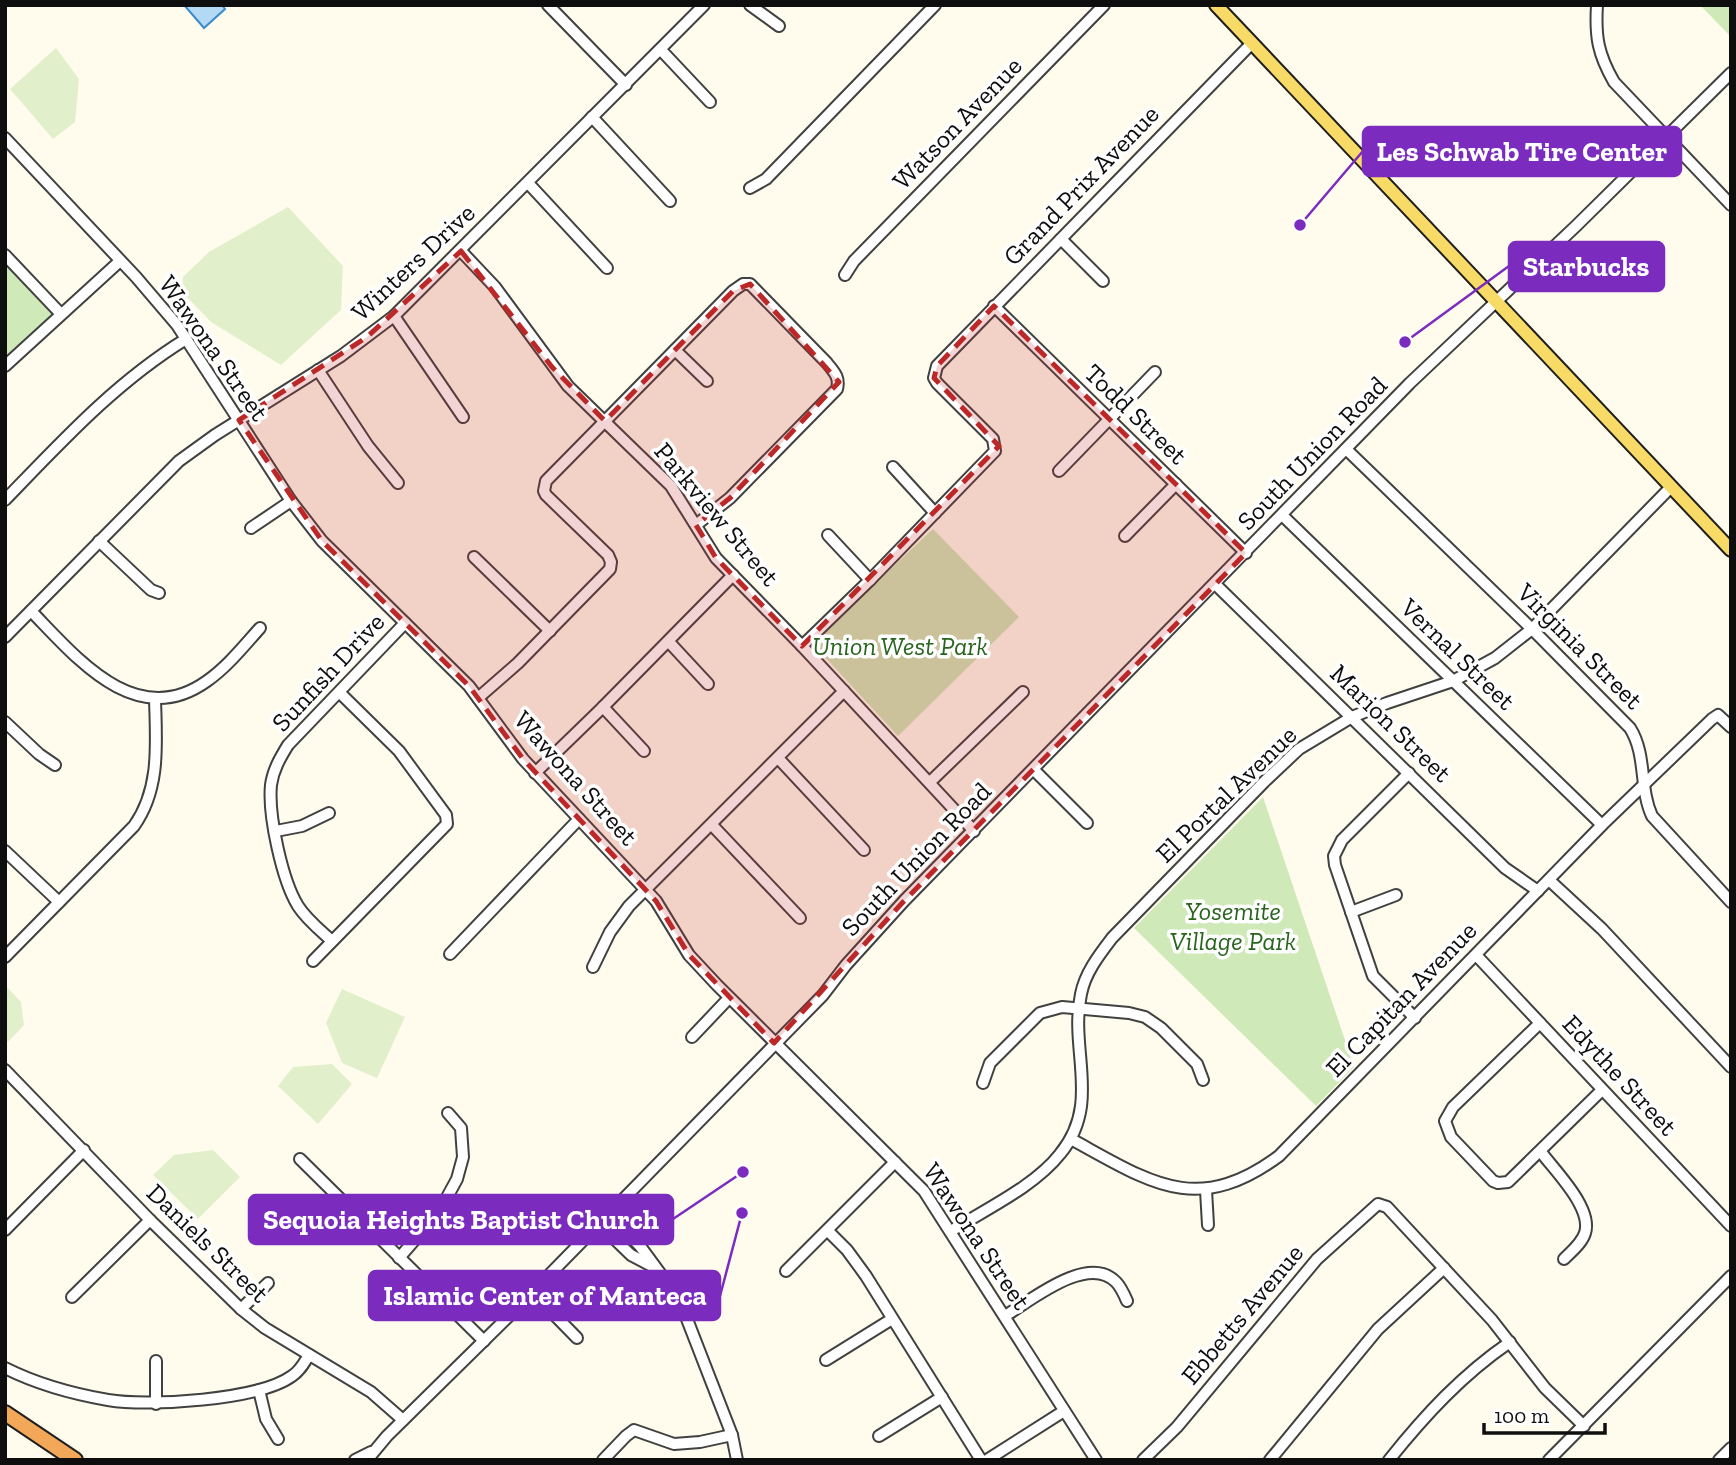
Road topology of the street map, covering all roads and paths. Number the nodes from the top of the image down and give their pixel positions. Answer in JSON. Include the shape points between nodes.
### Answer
{"nodes":[{"id":1,"x":548,"y":5,"type":"edge"},
{"id":2,"x":704,"y":5,"type":"edge"},
{"id":3,"x":750,"y":5,"type":"edge"},
{"id":4,"x":935,"y":5,"type":"edge"},
{"id":5,"x":1104,"y":5,"type":"edge"},
{"id":6,"x":1216,"y":5,"type":"edge"},
{"id":7,"x":1597,"y":5,"type":"edge"},
{"id":8,"x":779,"y":26,"type":"dead end"},
{"id":9,"x":1252,"y":43,"type":"junction"},
{"id":10,"x":661,"y":50,"type":"junction"},
{"id":11,"x":1731,"y":73,"type":"edge"},
{"id":12,"x":626,"y":85,"type":"junction"},
{"id":13,"x":710,"y":102,"type":"dead end"},
{"id":14,"x":592,"y":117,"type":"junction"},
{"id":15,"x":1666,"y":137,"type":"junction"},
{"id":16,"x":5,"y":138,"type":"edge"},
{"id":17,"x":528,"y":183,"type":"junction"},
{"id":18,"x":750,"y":188,"type":"dead end"},
{"id":19,"x":670,"y":201,"type":"dead end"},
{"id":20,"x":1731,"y":205,"type":"edge"},
{"id":21,"x":1061,"y":239,"type":"junction"},
{"id":22,"x":461,"y":251,"type":"junction"},
{"id":23,"x":5,"y":255,"type":"edge"},
{"id":24,"x":120,"y":261,"type":"junction"},
{"id":25,"x":607,"y":268,"type":"dead end"},
{"id":26,"x":845,"y":275,"type":"dead end"},
{"id":27,"x":1103,"y":281,"type":"dead end"},
{"id":28,"x":1496,"y":300,"type":"junction"},
{"id":29,"x":994,"y":306,"type":"junction"},
{"id":30,"x":60,"y":313,"type":"junction"},
{"id":31,"x":394,"y":316,"type":"junction"},
{"id":32,"x":186,"y":339,"type":"junction"},
{"id":33,"x":675,"y":350,"type":"junction"},
{"id":34,"x":5,"y":366,"type":"edge"},
{"id":35,"x":318,"y":370,"type":"junction"},
{"id":36,"x":1155,"y":372,"type":"dead end"},
{"id":37,"x":706,"y":382,"type":"dead end"},
{"id":38,"x":463,"y":417,"type":"dead end"},
{"id":39,"x":239,"y":420,"type":"junction"},
{"id":40,"x":1109,"y":420,"type":"junction"},
{"id":41,"x":605,"y":421,"type":"junction"},
{"id":42,"x":1347,"y":450,"type":"junction"},
{"id":43,"x":893,"y":467,"type":"dead end"},
{"id":44,"x":1059,"y":471,"type":"dead end"},
{"id":45,"x":398,"y":483,"type":"dead end"},
{"id":46,"x":1176,"y":484,"type":"junction"},
{"id":47,"x":1671,"y":487,"type":"junction"},
{"id":48,"x":5,"y":500,"type":"edge"},
{"id":49,"x":291,"y":501,"type":"junction"},
{"id":50,"x":935,"y":513,"type":"junction"},
{"id":51,"x":1283,"y":516,"type":"junction"},
{"id":52,"x":696,"y":525,"type":"junction"},
{"id":53,"x":251,"y":528,"type":"dead end"},
{"id":54,"x":828,"y":535,"type":"dead end"},
{"id":55,"x":1125,"y":536,"type":"dead end"},
{"id":56,"x":99,"y":541,"type":"junction"},
{"id":57,"x":1731,"y":550,"type":"edge"},
{"id":58,"x":1246,"y":553,"type":"junction"},
{"id":59,"x":474,"y":557,"type":"dead end"},
{"id":60,"x":733,"y":575,"type":"junction"},
{"id":61,"x":870,"y":580,"type":"junction"},
{"id":62,"x":1215,"y":584,"type":"junction"},
{"id":63,"x":159,"y":593,"type":"dead end"},
{"id":64,"x":31,"y":611,"type":"junction"},
{"id":65,"x":405,"y":623,"type":"junction"},
{"id":66,"x":260,"y":628,"type":"dead end"},
{"id":67,"x":1532,"y":629,"type":"junction"},
{"id":68,"x":550,"y":631,"type":"junction"},
{"id":69,"x":5,"y":637,"type":"edge"},
{"id":70,"x":669,"y":642,"type":"junction"},
{"id":71,"x":802,"y":646,"type":"junction"},
{"id":72,"x":1453,"y":681,"type":"junction"},
{"id":73,"x":708,"y":684,"type":"dead end"},
{"id":74,"x":844,"y":691,"type":"junction"},
{"id":75,"x":1023,"y":691,"type":"dead end"},
{"id":76,"x":340,"y":693,"type":"junction"},
{"id":77,"x":155,"y":698,"type":"junction"},
{"id":78,"x":478,"y":698,"type":"junction"},
{"id":79,"x":603,"y":707,"type":"junction"},
{"id":80,"x":1352,"y":717,"type":"junction"},
{"id":81,"x":5,"y":722,"type":"edge"},
{"id":82,"x":1731,"y":727,"type":"edge"},
{"id":83,"x":644,"y":751,"type":"dead end"},
{"id":84,"x":778,"y":758,"type":"junction"},
{"id":85,"x":55,"y":765,"type":"dead end"},
{"id":86,"x":1034,"y":770,"type":"junction"},
{"id":87,"x":536,"y":773,"type":"junction"},
{"id":88,"x":1409,"y":773,"type":"junction"},
{"id":89,"x":930,"y":782,"type":"junction"},
{"id":90,"x":1645,"y":785,"type":"junction"},
{"id":91,"x":329,"y":813,"type":"dead end"},
{"id":92,"x":579,"y":819,"type":"junction"},
{"id":93,"x":1087,"y":823,"type":"dead end"},
{"id":94,"x":712,"y":825,"type":"junction"},
{"id":95,"x":1602,"y":825,"type":"junction"},
{"id":96,"x":276,"y":831,"type":"junction"},
{"id":97,"x":974,"y":831,"type":"junction"},
{"id":98,"x":5,"y":850,"type":"edge"},
{"id":99,"x":864,"y":850,"type":"dead end"},
{"id":100,"x":1549,"y":880,"type":"junction"},
{"id":101,"x":645,"y":889,"type":"junction"},
{"id":102,"x":1538,"y":891,"type":"junction"},
{"id":103,"x":1396,"y":895,"type":"dead end"},
{"id":104,"x":59,"y":902,"type":"junction"},
{"id":105,"x":1731,"y":902,"type":"edge"},
{"id":106,"x":1352,"y":912,"type":"junction"},
{"id":107,"x":800,"y":918,"type":"dead end"},
{"id":108,"x":332,"y":942,"type":"junction"},
{"id":109,"x":450,"y":954,"type":"dead end"},
{"id":110,"x":1476,"y":955,"type":"junction"},
{"id":111,"x":5,"y":957,"type":"edge"},
{"id":112,"x":313,"y":961,"type":"dead end"},
{"id":113,"x":593,"y":967,"type":"dead end"},
{"id":114,"x":729,"y":998,"type":"junction"},
{"id":115,"x":1079,"y":1007,"type":"junction"},
{"id":116,"x":1415,"y":1018,"type":"junction"},
{"id":117,"x":1540,"y":1023,"type":"junction"},
{"id":118,"x":692,"y":1037,"type":"dead end"},
{"id":119,"x":774,"y":1043,"type":"junction"},
{"id":120,"x":1731,"y":1068,"type":"edge"},
{"id":121,"x":5,"y":1070,"type":"edge"},
{"id":122,"x":14,"y":1079,"type":"junction"},
{"id":123,"x":1203,"y":1080,"type":"dead end"},
{"id":124,"x":983,"y":1083,"type":"dead end"},
{"id":125,"x":5,"y":1087,"type":"edge"},
{"id":126,"x":1602,"y":1090,"type":"junction"},
{"id":127,"x":448,"y":1112,"type":"dead end"},
{"id":128,"x":1071,"y":1139,"type":"junction"},
{"id":129,"x":84,"y":1150,"type":"junction"},
{"id":130,"x":1541,"y":1152,"type":"junction"},
{"id":131,"x":300,"y":1158,"type":"dead end"},
{"id":132,"x":895,"y":1162,"type":"junction"},
{"id":133,"x":1206,"y":1190,"type":"junction"},
{"id":134,"x":608,"y":1214,"type":"junction"},
{"id":135,"x":150,"y":1220,"type":"junction"},
{"id":136,"x":599,"y":1224,"type":"junction"},
{"id":137,"x":1209,"y":1225,"type":"dead end"},
{"id":138,"x":1731,"y":1226,"type":"edge"},
{"id":139,"x":5,"y":1230,"type":"edge"},
{"id":140,"x":828,"y":1231,"type":"junction"},
{"id":141,"x":951,"y":1231,"type":"junction"},
{"id":142,"x":399,"y":1258,"type":"junction"},
{"id":143,"x":1564,"y":1259,"type":"dead end"},
{"id":144,"x":652,"y":1266,"type":"junction"},
{"id":145,"x":1444,"y":1268,"type":"junction"},
{"id":146,"x":786,"y":1271,"type":"dead end"},
{"id":147,"x":1731,"y":1276,"type":"edge"},
{"id":148,"x":268,"y":1283,"type":"dead end"},
{"id":149,"x":532,"y":1292,"type":"junction"},
{"id":150,"x":72,"y":1297,"type":"dead end"},
{"id":151,"x":1127,"y":1301,"type":"dead end"},
{"id":152,"x":241,"y":1309,"type":"junction"},
{"id":153,"x":1005,"y":1316,"type":"junction"},
{"id":154,"x":892,"y":1319,"type":"junction"},
{"id":155,"x":577,"y":1338,"type":"dead end"},
{"id":156,"x":484,"y":1341,"type":"junction"},
{"id":157,"x":1510,"y":1342,"type":"junction"},
{"id":158,"x":309,"y":1355,"type":"junction"},
{"id":159,"x":156,"y":1360,"type":"dead end"},
{"id":160,"x":826,"y":1360,"type":"dead end"},
{"id":161,"x":5,"y":1368,"type":"edge"},
{"id":162,"x":259,"y":1390,"type":"junction"},
{"id":163,"x":942,"y":1397,"type":"junction"},
{"id":164,"x":156,"y":1404,"type":"junction"},
{"id":165,"x":1064,"y":1411,"type":"junction"},
{"id":166,"x":5,"y":1413,"type":"edge"},
{"id":167,"x":403,"y":1420,"type":"junction"},
{"id":168,"x":1584,"y":1426,"type":"junction"},
{"id":169,"x":732,"y":1435,"type":"junction"},
{"id":170,"x":880,"y":1436,"type":"dead end"},
{"id":171,"x":278,"y":1439,"type":"dead end"},
{"id":172,"x":1731,"y":1448,"type":"edge"},
{"id":173,"x":369,"y":1456,"type":"edge"},
{"id":174,"x":75,"y":1460,"type":"edge"},
{"id":175,"x":355,"y":1460,"type":"edge"},
{"id":176,"x":603,"y":1460,"type":"edge"},
{"id":177,"x":737,"y":1460,"type":"edge"},
{"id":178,"x":981,"y":1460,"type":"edge"},
{"id":179,"x":987,"y":1460,"type":"edge"},
{"id":180,"x":1096,"y":1460,"type":"edge"},
{"id":181,"x":1143,"y":1460,"type":"edge"},
{"id":182,"x":1270,"y":1460,"type":"edge"},
{"id":183,"x":1389,"y":1460,"type":"edge"},
{"id":184,"x":1549,"y":1460,"type":"edge"},
{"id":185,"x":1719,"y":1460,"type":"edge"}],
"edges":[{"from":1,"to":12,"type":"street"},
{"from":2,"to":10,"type":"street","name":"Winters Drive"},
{"from":3,"to":8,"type":"street"},
{"from":4,"to":18,"type":"street","via":[[766,180]]},
{"from":5,"to":26,"type":"street","name":"Watson Avenue"},
{"from":6,"to":9,"type":"main road"},
{"from":7,"to":15,"type":"street","via":[[1596,39],[1605,66],[1624,94]]},
{"from":9,"to":21,"type":"street","name":"Grand Prix Avenue"},
{"from":9,"to":28,"type":"main road"},
{"from":10,"to":12,"type":"street","name":"Winters Drive"},
{"from":10,"to":13,"type":"street"},
{"from":11,"to":15,"type":"street","name":"South Union Road"},
{"from":12,"to":14,"type":"street","name":"Winters Drive"},
{"from":14,"to":17,"type":"street","name":"Winters Drive"},
{"from":14,"to":19,"type":"street"},
{"from":15,"to":20,"type":"street"},
{"from":15,"to":28,"type":"street","name":"South Union Road"},
{"from":16,"to":24,"type":"street","name":"Wawona Street"},
{"from":17,"to":22,"type":"street","name":"Winters Drive"},
{"from":17,"to":25,"type":"street"},
{"from":21,"to":27,"type":"street"},
{"from":21,"to":29,"type":"street","name":"Grand Prix Avenue"},
{"from":22,"to":31,"type":"street","name":"Winters Drive"},
{"from":22,"to":41,"type":"street","name":"Parkview Street","via":[[495,287],[552,366]]},
{"from":23,"to":30,"type":"street"},
{"from":24,"to":30,"type":"street"},
{"from":24,"to":32,"type":"street","name":"Wawona Street"},
{"from":28,"to":42,"type":"street","name":"South Union Road"},
{"from":28,"to":47,"type":"main road"},
{"from":29,"to":40,"type":"street","name":"Todd Street"},
{"from":29,"to":50,"type":"street","name":"Grand Prix Avenue","via":[[934,371],[937,383],[993,439],[995,451]]},
{"from":30,"to":34,"type":"street"},
{"from":31,"to":35,"type":"street","name":"Winters Drive"},
{"from":31,"to":38,"type":"street"},
{"from":32,"to":39,"type":"street","name":"Wawona Street"},
{"from":32,"to":48,"type":"street","via":[[118,388]]},
{"from":33,"to":37,"type":"street"},
{"from":33,"to":41,"type":"street"},
{"from":33,"to":52,"type":"street","via":[[739,286],[750,284],[836,373],[839,382],[730,498]]},
{"from":35,"to":39,"type":"street","name":"Winters Drive"},
{"from":35,"to":45,"type":"street"},
{"from":36,"to":40,"type":"street"},
{"from":39,"to":49,"type":"street","name":"Wawona Street"},
{"from":39,"to":56,"type":"street","name":"Winters Drive","via":[[179,461]]},
{"from":40,"to":44,"type":"street"},
{"from":40,"to":46,"type":"street","name":"Todd Street"},
{"from":41,"to":52,"type":"street","name":"Parkview Street","via":[[671,486]]},
{"from":41,"to":68,"type":"street","via":[[550,476],[544,491],[608,555],[610,569]]},
{"from":42,"to":51,"type":"street","name":"South Union Road"},
{"from":42,"to":67,"type":"street","name":"Virginia Street"},
{"from":43,"to":50,"type":"street"},
{"from":46,"to":55,"type":"street"},
{"from":46,"to":58,"type":"street","name":"Todd Street"},
{"from":47,"to":57,"type":"main road"},
{"from":47,"to":67,"type":"street","name":"El Portal Avenue"},
{"from":49,"to":53,"type":"street"},
{"from":49,"to":65,"type":"street","name":"Wawona Street","via":[[322,541]]},
{"from":50,"to":61,"type":"street"},
{"from":51,"to":58,"type":"street","name":"South Union Road"},
{"from":51,"to":72,"type":"street","name":"Vernal Street"},
{"from":52,"to":60,"type":"street","name":"Parkview Street","via":[[716,558]]},
{"from":54,"to":61,"type":"street"},
{"from":56,"to":63,"type":"street","via":[[150,590]]},
{"from":56,"to":64,"type":"street","name":"Winters Drive"},
{"from":58,"to":62,"type":"street","name":"South Union Road"},
{"from":59,"to":68,"type":"street"},
{"from":60,"to":70,"type":"street"},
{"from":60,"to":71,"type":"street","name":"Parkview Street"},
{"from":61,"to":71,"type":"street"},
{"from":62,"to":80,"type":"street","name":"Marion Street"},
{"from":62,"to":86,"type":"street","name":"South Union Road"},
{"from":64,"to":69,"type":"street","name":"Winters Drive"},
{"from":64,"to":77,"type":"street","via":[[104,681],[122,691]]},
{"from":65,"to":76,"type":"street","name":"Sunfish Drive"},
{"from":65,"to":78,"type":"street","name":"Wawona Street"},
{"from":66,"to":77,"type":"street","via":[[205,682],[176,696]]},
{"from":67,"to":72,"type":"street","name":"El Portal Avenue","via":[[1495,658]]},
{"from":67,"to":90,"type":"street","name":"Virginia Street","via":[[1630,728],[1639,747]]},
{"from":68,"to":78,"type":"street"},
{"from":70,"to":73,"type":"street"},
{"from":70,"to":79,"type":"street"},
{"from":71,"to":74,"type":"street","name":"Parkview Street"},
{"from":72,"to":80,"type":"street","name":"El Portal Avenue"},
{"from":72,"to":95,"type":"street","name":"Vernal Street"},
{"from":74,"to":84,"type":"street"},
{"from":74,"to":89,"type":"street","name":"Parkview Street"},
{"from":75,"to":89,"type":"street"},
{"from":76,"to":96,"type":"street","name":"Sunfish Drive","via":[[301,730],[279,760],[271,785]]},
{"from":76,"to":108,"type":"street","via":[[399,751],[446,815],[447,824]]},
{"from":77,"to":104,"type":"street","via":[[154,774],[144,812]]},
{"from":78,"to":87,"type":"street","name":"Wawona Street"},
{"from":79,"to":83,"type":"street"},
{"from":79,"to":87,"type":"street"},
{"from":80,"to":88,"type":"street","name":"Marion Street"},
{"from":80,"to":115,"type":"street","name":"El Portal Avenue","via":[[1299,749],[1112,938],[1086,979]]},
{"from":81,"to":85,"type":"street"},
{"from":82,"to":90,"type":"street","name":"El Capitan Avenue","via":[[1718,715],[1712,719]]},
{"from":84,"to":94,"type":"street"},
{"from":84,"to":99,"type":"street"},
{"from":86,"to":93,"type":"street"},
{"from":86,"to":97,"type":"street","name":"South Union Road"},
{"from":87,"to":92,"type":"street","name":"Wawona Street"},
{"from":88,"to":102,"type":"street","name":"Marion Street","via":[[1505,868]]},
{"from":88,"to":106,"type":"street","via":[[1337,847],[1335,865]]},
{"from":89,"to":97,"type":"street","name":"Parkview Street"},
{"from":90,"to":95,"type":"street","name":"El Capitan Avenue"},
{"from":90,"to":105,"type":"street","name":"Virginia Street","via":[[1652,816]]},
{"from":91,"to":96,"type":"street","via":[[302,826]]},
{"from":92,"to":101,"type":"street","name":"Wawona Street"},
{"from":92,"to":109,"type":"street"},
{"from":94,"to":101,"type":"street"},
{"from":94,"to":107,"type":"street"},
{"from":95,"to":100,"type":"street","name":"El Capitan Avenue"},
{"from":96,"to":108,"type":"street","name":"Sunfish Drive","via":[[292,895]]},
{"from":97,"to":119,"type":"street","name":"South Union Road"},
{"from":98,"to":104,"type":"street"},
{"from":100,"to":102,"type":"street","name":"El Capitan Avenue"},
{"from":100,"to":120,"type":"street","via":[[1602,929]]},
{"from":101,"to":113,"type":"street","via":[[610,932]]},
{"from":101,"to":114,"type":"street","name":"Wawona Street","via":[[689,955]]},
{"from":102,"to":110,"type":"street","name":"El Capitan Avenue"},
{"from":103,"to":106,"type":"street"},
{"from":104,"to":111,"type":"street"},
{"from":106,"to":116,"type":"street","via":[[1373,976]]},
{"from":108,"to":112,"type":"street"},
{"from":110,"to":116,"type":"street","name":"El Capitan Avenue"},
{"from":110,"to":117,"type":"street","name":"Edythe Street"},
{"from":114,"to":118,"type":"street"},
{"from":114,"to":119,"type":"street","name":"Wawona Street"},
{"from":115,"to":123,"type":"street","via":[[1145,1017],[1197,1064]]},
{"from":115,"to":124,"type":"street","via":[[1040,1013],[990,1063]]},
{"from":115,"to":128,"type":"street","name":"El Portal Avenue","via":[[1083,1094]]},
{"from":116,"to":133,"type":"street","name":"El Capitan Avenue","via":[[1279,1156],[1245,1178]]},
{"from":117,"to":126,"type":"street","name":"Edythe Street"},
{"from":117,"to":130,"type":"street","via":[[1453,1107],[1445,1121],[1451,1137],[1498,1183],[1514,1179]]},
{"from":119,"to":132,"type":"street","name":"Wawona Street"},
{"from":119,"to":134,"type":"street","name":"South Union Road"},
{"from":121,"to":122,"type":"street","name":"Daniels Street"},
{"from":122,"to":125,"type":"street"},
{"from":122,"to":129,"type":"street","name":"Daniels Street"},
{"from":126,"to":130,"type":"street"},
{"from":126,"to":138,"type":"street","name":"Edythe Street"},
{"from":127,"to":142,"type":"street","via":[[461,1128],[463,1157],[457,1179],[439,1212]]},
{"from":128,"to":133,"type":"street","name":"El Capitan Avenue","via":[[1134,1173],[1165,1184]]},
{"from":128,"to":141,"type":"street","name":"El Portal Avenue","via":[[1042,1173]]},
{"from":129,"to":135,"type":"street","name":"Daniels Street"},
{"from":129,"to":139,"type":"street"},
{"from":130,"to":143,"type":"street","via":[[1586,1218],[1584,1236]]},
{"from":131,"to":142,"type":"street"},
{"from":132,"to":140,"type":"street"},
{"from":132,"to":141,"type":"street","name":"Wawona Street","via":[[924,1191]]},
{"from":133,"to":137,"type":"street"},
{"from":134,"to":136,"type":"street","name":"South Union Road"},
{"from":134,"to":144,"type":"street","via":[[640,1246]]},
{"from":135,"to":150,"type":"street"},
{"from":135,"to":152,"type":"street","name":"Daniels Street"},
{"from":136,"to":144,"type":"street","via":[[631,1255]]},
{"from":136,"to":149,"type":"street","name":"South Union Road"},
{"from":140,"to":146,"type":"street"},
{"from":140,"to":154,"type":"street","via":[[848,1250]]},
{"from":141,"to":153,"type":"street","name":"Wawona Street"},
{"from":142,"to":156,"type":"street"},
{"from":144,"to":169,"type":"street","via":[[685,1314]]},
{"from":145,"to":157,"type":"street"},
{"from":145,"to":181,"type":"street","name":"Ebbetts Avenue","via":[[1387,1207],[1374,1206],[1317,1259],[1177,1427]]},
{"from":145,"to":182,"type":"street","via":[[1378,1329]]},
{"from":147,"to":168,"type":"street"},
{"from":148,"to":152,"type":"street"},
{"from":149,"to":155,"type":"street"},
{"from":149,"to":156,"type":"street","name":"South Union Road"},
{"from":151,"to":153,"type":"street","via":[[1115,1280],[1103,1274],[1079,1274]]},
{"from":152,"to":158,"type":"street","name":"Daniels Street"},
{"from":153,"to":165,"type":"street","name":"Wawona Street"},
{"from":154,"to":160,"type":"street"},
{"from":154,"to":163,"type":"street"},
{"from":156,"to":167,"type":"street","name":"South Union Road"},
{"from":157,"to":168,"type":"street","via":[[1545,1388]]},
{"from":157,"to":183,"type":"street","via":[[1443,1396]]},
{"from":158,"to":162,"type":"street","via":[[292,1377]]},
{"from":158,"to":167,"type":"street","name":"Daniels Street","via":[[371,1392]]},
{"from":159,"to":164,"type":"street"},
{"from":161,"to":164,"type":"street","via":[[76,1394]]},
{"from":162,"to":164,"type":"street"},
{"from":162,"to":171,"type":"street","via":[[266,1419]]},
{"from":163,"to":170,"type":"street"},
{"from":163,"to":178,"type":"street"},
{"from":165,"to":179,"type":"street"},
{"from":165,"to":180,"type":"street","name":"Wawona Street"},
{"from":166,"to":174,"type":"highway"},
{"from":167,"to":173,"type":"street","name":"South Union Road"},
{"from":168,"to":184,"type":"street"},
{"from":169,"to":176,"type":"street","via":[[674,1444],[634,1430]]},
{"from":169,"to":177,"type":"street"},
{"from":172,"to":185,"type":"street"},
{"from":173,"to":175,"type":"street","name":"South Union Road"}]}
